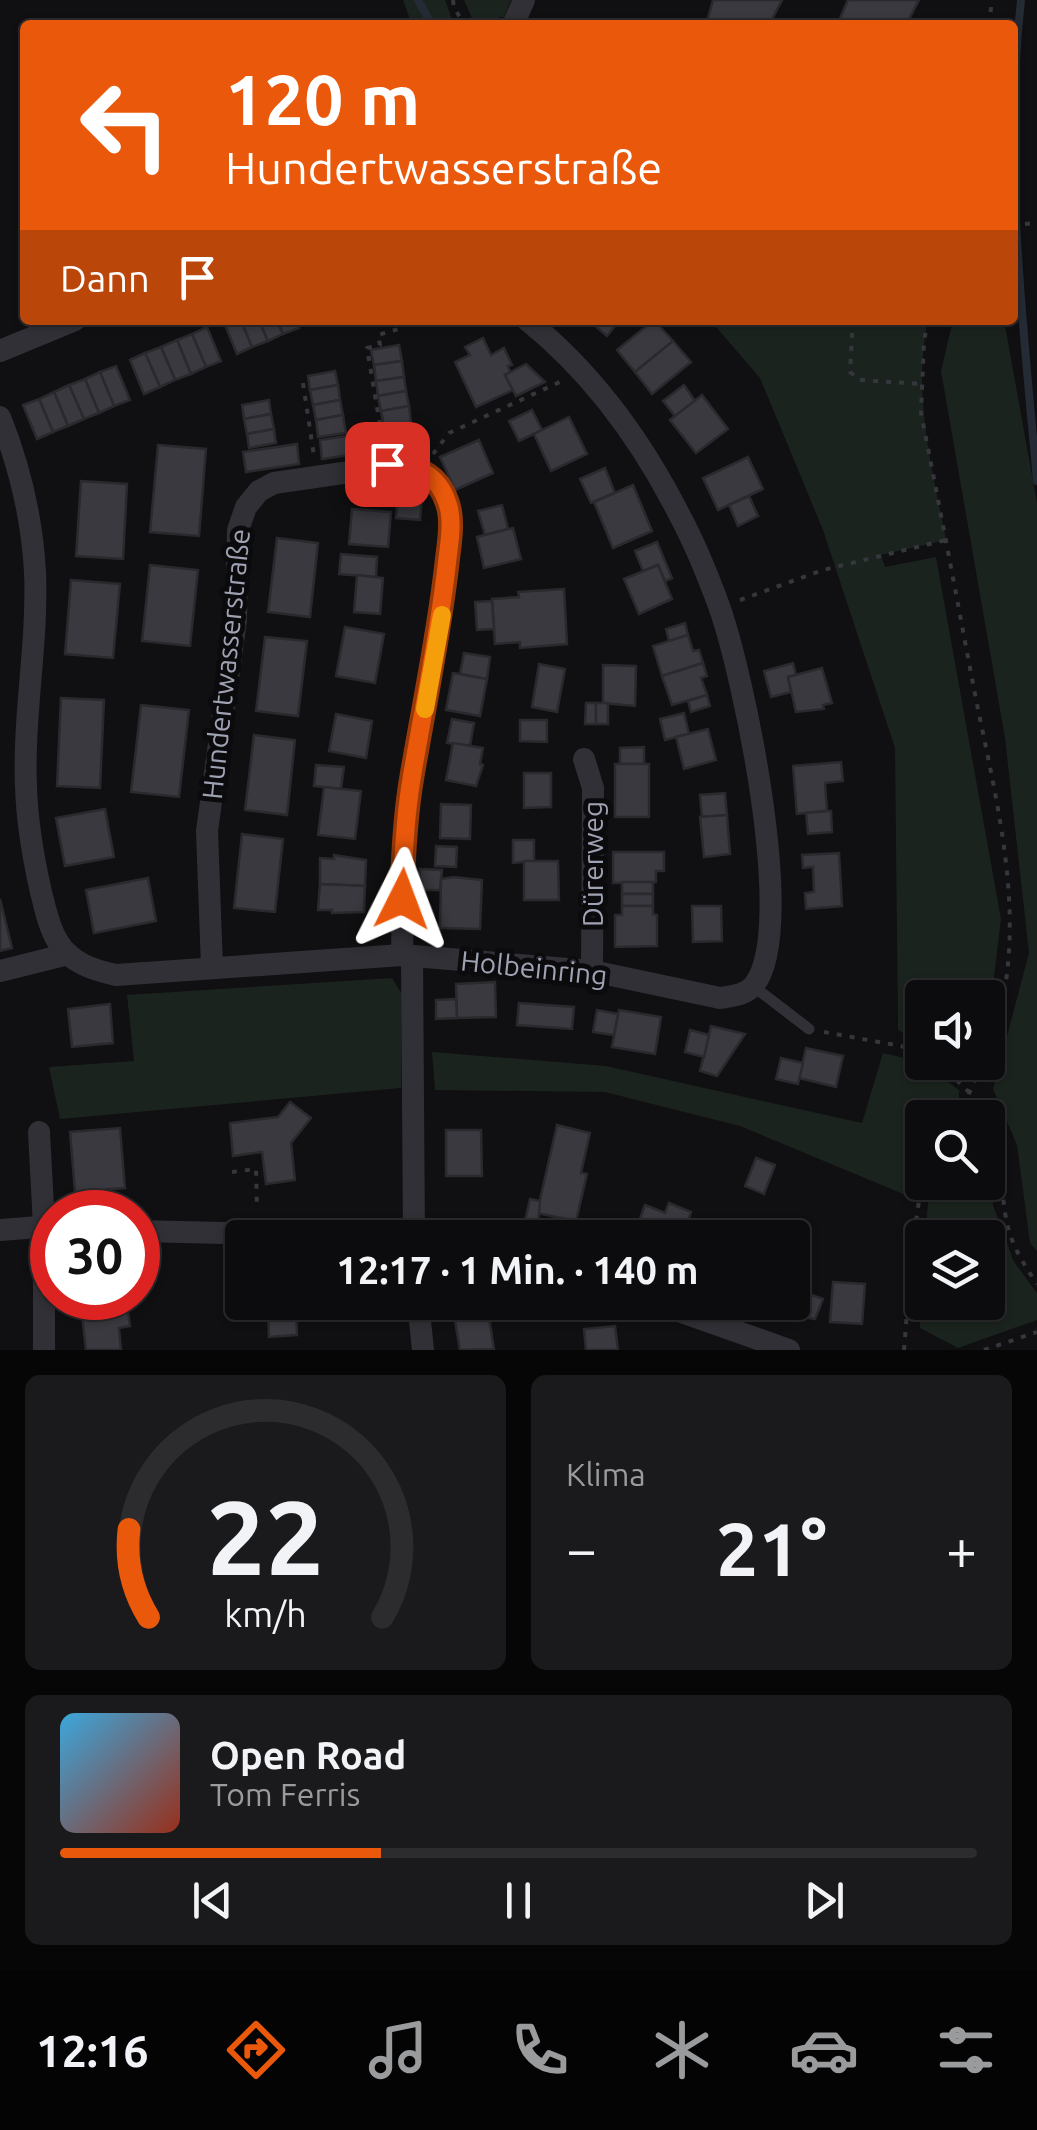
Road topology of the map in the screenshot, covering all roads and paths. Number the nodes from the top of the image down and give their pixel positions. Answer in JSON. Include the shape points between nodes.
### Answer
{"nodes":[{"id":1,"x":64,"y":325,"type":"edge"},
{"id":2,"x":404,"y":325,"type":"edge"},
{"id":3,"x":532,"y":325,"type":"edge"},
{"id":4,"x":852,"y":325,"type":"edge"},
{"id":5,"x":927,"y":325,"type":"edge"},
{"id":6,"x":0,"y":352,"type":"edge"},
{"id":7,"x":583,"y":372,"type":"junction"},
{"id":8,"x":303,"y":383,"type":"dead end"},
{"id":9,"x":922,"y":384,"type":"junction"},
{"id":10,"x":0,"y":417,"type":"edge"},
{"id":11,"x":380,"y":425,"type":"dead end"},
{"id":12,"x":420,"y":469,"type":"junction"},
{"id":13,"x":317,"y":476,"type":"junction"},
{"id":14,"x":946,"y":540,"type":"junction"},
{"id":15,"x":720,"y":608,"type":"junction"},
{"id":16,"x":584,"y":759,"type":"dead end"},
{"id":17,"x":68,"y":954,"type":"junction"},
{"id":18,"x":407,"y":956,"type":"junction"},
{"id":19,"x":212,"y":967,"type":"junction"},
{"id":20,"x":0,"y":972,"type":"edge"},
{"id":21,"x":592,"y":972,"type":"junction"},
{"id":22,"x":1005,"y":980,"type":"edge"},
{"id":23,"x":753,"y":986,"type":"junction"},
{"id":24,"x":809,"y":1029,"type":"joint"},
{"id":25,"x":905,"y":1048,"type":"edge"},
{"id":26,"x":957,"y":1080,"type":"edge"},
{"id":27,"x":976,"y":1080,"type":"edge"},
{"id":28,"x":971,"y":1094,"type":"junction"},
{"id":29,"x":968,"y":1100,"type":"edge"},
{"id":30,"x":974,"y":1100,"type":"edge"},
{"id":31,"x":39,"y":1132,"type":"dead end"},
{"id":32,"x":232,"y":1172,"type":"dead end"},
{"id":33,"x":45,"y":1190,"type":"edge"},
{"id":34,"x":919,"y":1200,"type":"edge"},
{"id":35,"x":1004,"y":1200,"type":"edge"},
{"id":36,"x":258,"y":1220,"type":"edge"},
{"id":37,"x":414,"y":1220,"type":"edge"},
{"id":38,"x":30,"y":1228,"type":"edge"},
{"id":39,"x":0,"y":1230,"type":"edge"},
{"id":40,"x":160,"y":1232,"type":"edge"},
{"id":41,"x":225,"y":1233,"type":"edge"},
{"id":42,"x":1037,"y":1284,"type":"edge"},
{"id":43,"x":45,"y":1320,"type":"edge"},
{"id":44,"x":420,"y":1320,"type":"edge"},
{"id":45,"x":704,"y":1320,"type":"edge"},
{"id":46,"x":1037,"y":1332,"type":"edge"},
{"id":47,"x":44,"y":1350,"type":"edge"},
{"id":48,"x":422,"y":1350,"type":"edge"},
{"id":49,"x":789,"y":1350,"type":"edge"},
{"id":50,"x":904,"y":1350,"type":"edge"},
{"id":51,"x":984,"y":1350,"type":"edge"}],
"edges":[{"from":1,"to":6,"type":"street"},
{"from":2,"to":11,"type":"path","via":[[378,335],[380,345],[367,348]]},
{"from":3,"to":7,"type":"street"},
{"from":4,"to":9,"type":"path","via":[[850,372],[860,380]]},
{"from":5,"to":9,"type":"path"},
{"from":7,"to":12,"type":"path","via":[[448,433]]},
{"from":7,"to":15,"type":"street","via":[[636,436],[682,517]]},
{"from":8,"to":13,"type":"path"},
{"from":9,"to":14,"type":"path"},
{"from":10,"to":17,"type":"street","via":[[24,491],[34,568],[26,785],[34,859],[57,942]]},
{"from":12,"to":13,"type":"street","name":"Hundertwasserstraße","via":[[387,464]]},
{"from":12,"to":18,"type":"street","via":[[448,503],[450,528],[440,628],[411,780],[403,870]]},
{"from":13,"to":19,"type":"street","name":"Hundertwasserstraße","via":[[260,492],[238,530],[236,620],[207,831]]},
{"from":14,"to":15,"type":"path","via":[[823,570]]},
{"from":14,"to":22,"type":"path","via":[[1006,848]]},
{"from":15,"to":23,"type":"street","via":[[750,726],[765,828],[771,928]]},
{"from":16,"to":21,"type":"street","name":"Dürerweg","via":[[593,788]]},
{"from":17,"to":19,"type":"street","name":"Holbeinring","via":[[116,975]]},
{"from":17,"to":20,"type":"street"},
{"from":18,"to":19,"type":"street","name":"Holbeinring"},
{"from":18,"to":21,"type":"street","name":"Holbeinring"},
{"from":18,"to":37,"type":"street"},
{"from":21,"to":23,"type":"street","name":"Holbeinring","via":[[720,998]]},
{"from":23,"to":24,"type":"lane"},
{"from":24,"to":25,"type":"path"},
{"from":26,"to":28,"type":"path"},
{"from":27,"to":28,"type":"path"},
{"from":28,"to":29,"type":"path"},
{"from":28,"to":30,"type":"path"},
{"from":31,"to":33,"type":"street"},
{"from":32,"to":36,"type":"path","via":[[256,1169]]},
{"from":34,"to":50,"type":"path"},
{"from":35,"to":42,"type":"path","via":[[1017,1254]]},
{"from":38,"to":39,"type":"street"},
{"from":40,"to":41,"type":"street"},
{"from":43,"to":47,"type":"street"},
{"from":44,"to":48,"type":"street"},
{"from":45,"to":49,"type":"street"},
{"from":46,"to":51,"type":"path"}]}
